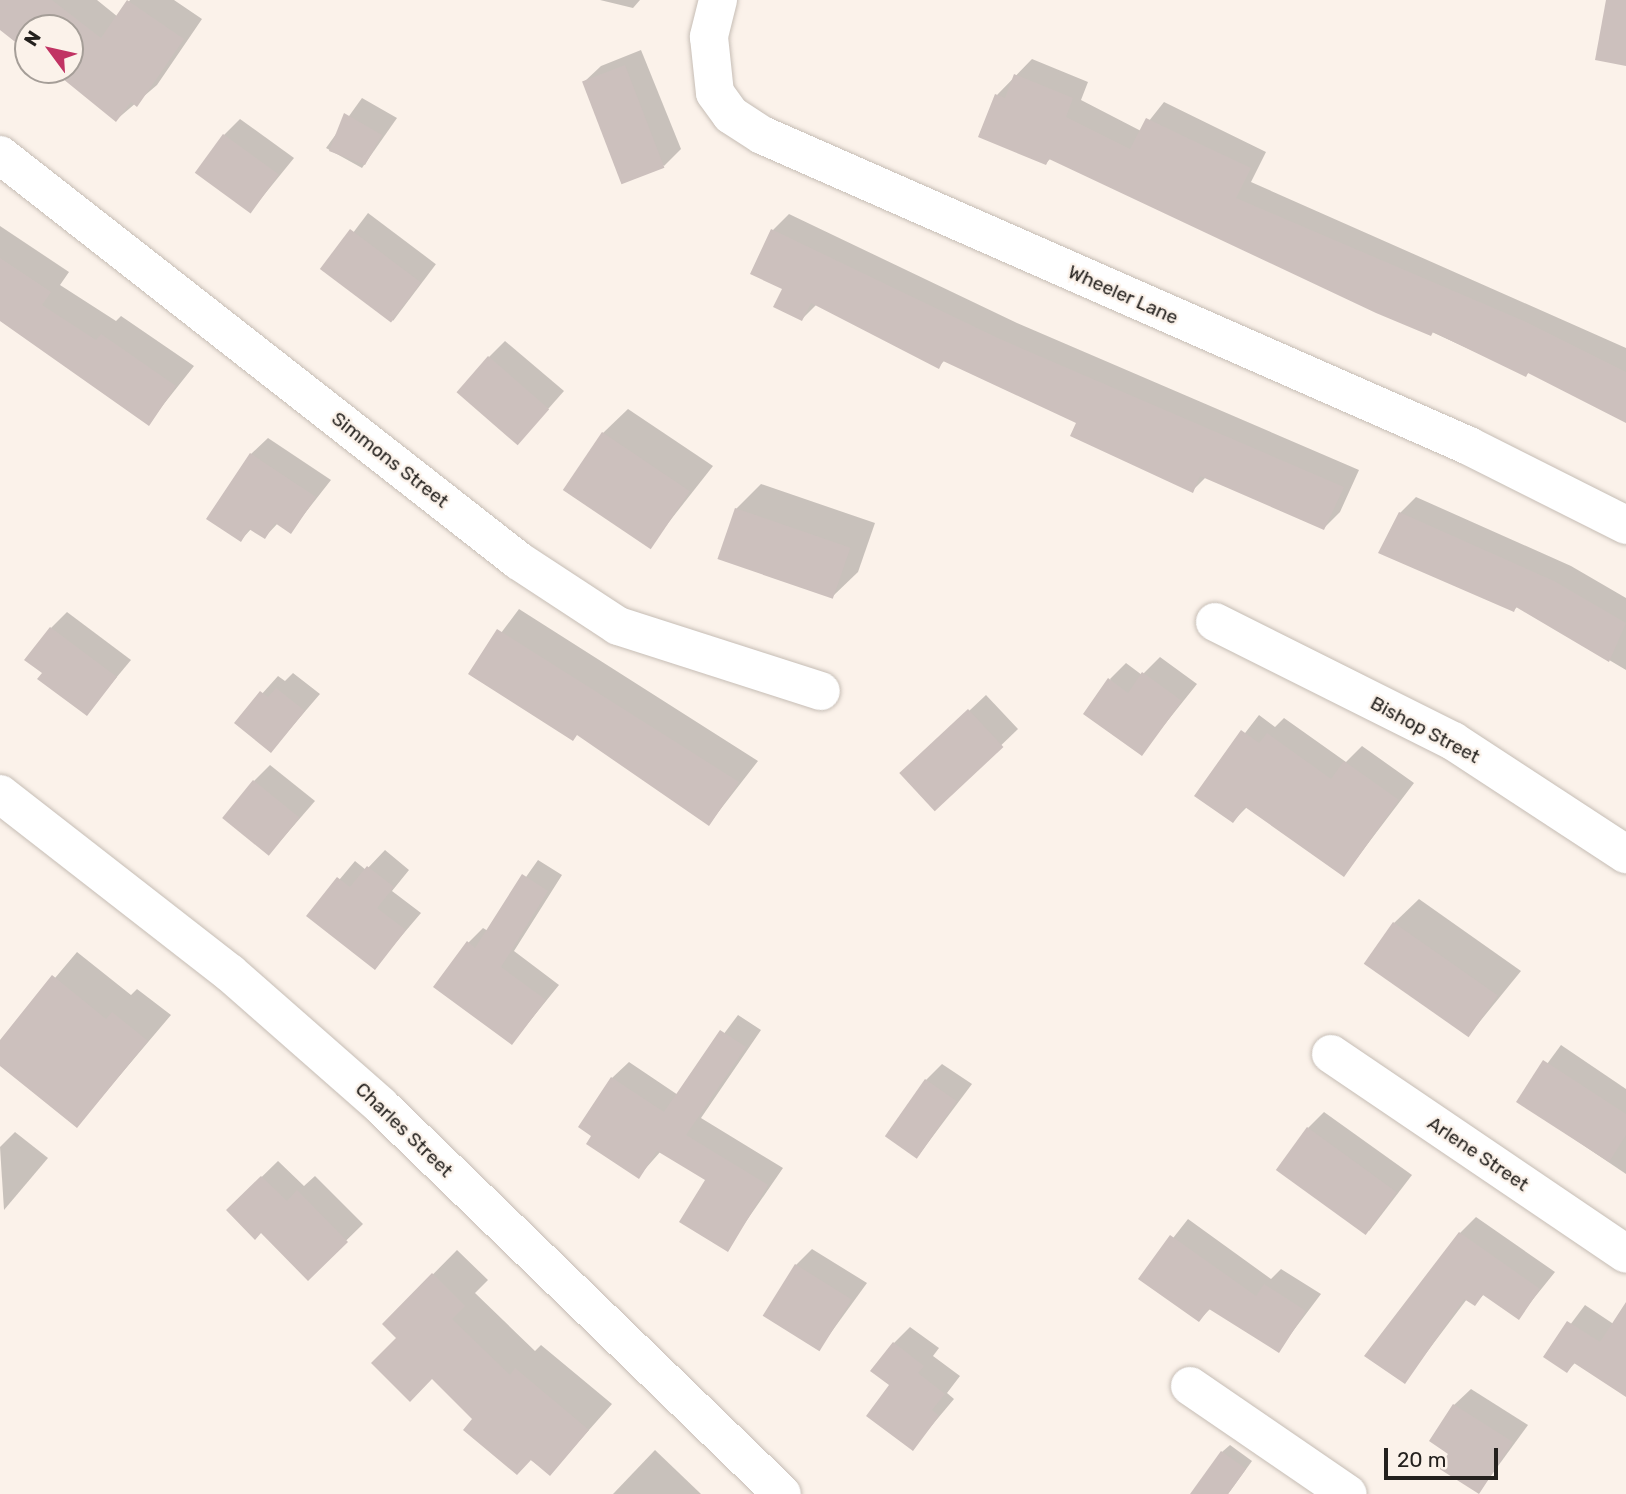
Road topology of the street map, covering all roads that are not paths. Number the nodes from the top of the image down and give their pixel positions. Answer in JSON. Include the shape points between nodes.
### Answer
{"nodes":[{"id":1,"x":718,"y":0,"type":"edge"},
{"id":2,"x":0,"y":155,"type":"edge"},
{"id":3,"x":1626,"y":525,"type":"edge"},
{"id":4,"x":1214,"y":622,"type":"dead end"},
{"id":5,"x":821,"y":691,"type":"dead end"},
{"id":6,"x":0,"y":794,"type":"edge"},
{"id":7,"x":1626,"y":854,"type":"edge"},
{"id":8,"x":1331,"y":1054,"type":"dead end"},
{"id":9,"x":1626,"y":1254,"type":"edge"},
{"id":10,"x":1190,"y":1386,"type":"dead end"},
{"id":11,"x":782,"y":1494,"type":"edge"},
{"id":12,"x":1348,"y":1494,"type":"edge"}],
"edges":[{"from":1,"to":3,"type":"street","name":"Wheeler Lane","via":[[709,37],[715,93],[731,116],[762,135],[1469,446]]},
{"from":2,"to":5,"type":"street","name":"Simmons Street","via":[[519,561],[618,626]]},
{"from":4,"to":7,"type":"street","name":"Bishop Street","via":[[1452,741]]},
{"from":6,"to":11,"type":"street","name":"Charles Street","via":[[230,973],[380,1105]]},
{"from":8,"to":9,"type":"street","name":"Arlene Street"},
{"from":10,"to":12,"type":"street"}]}
